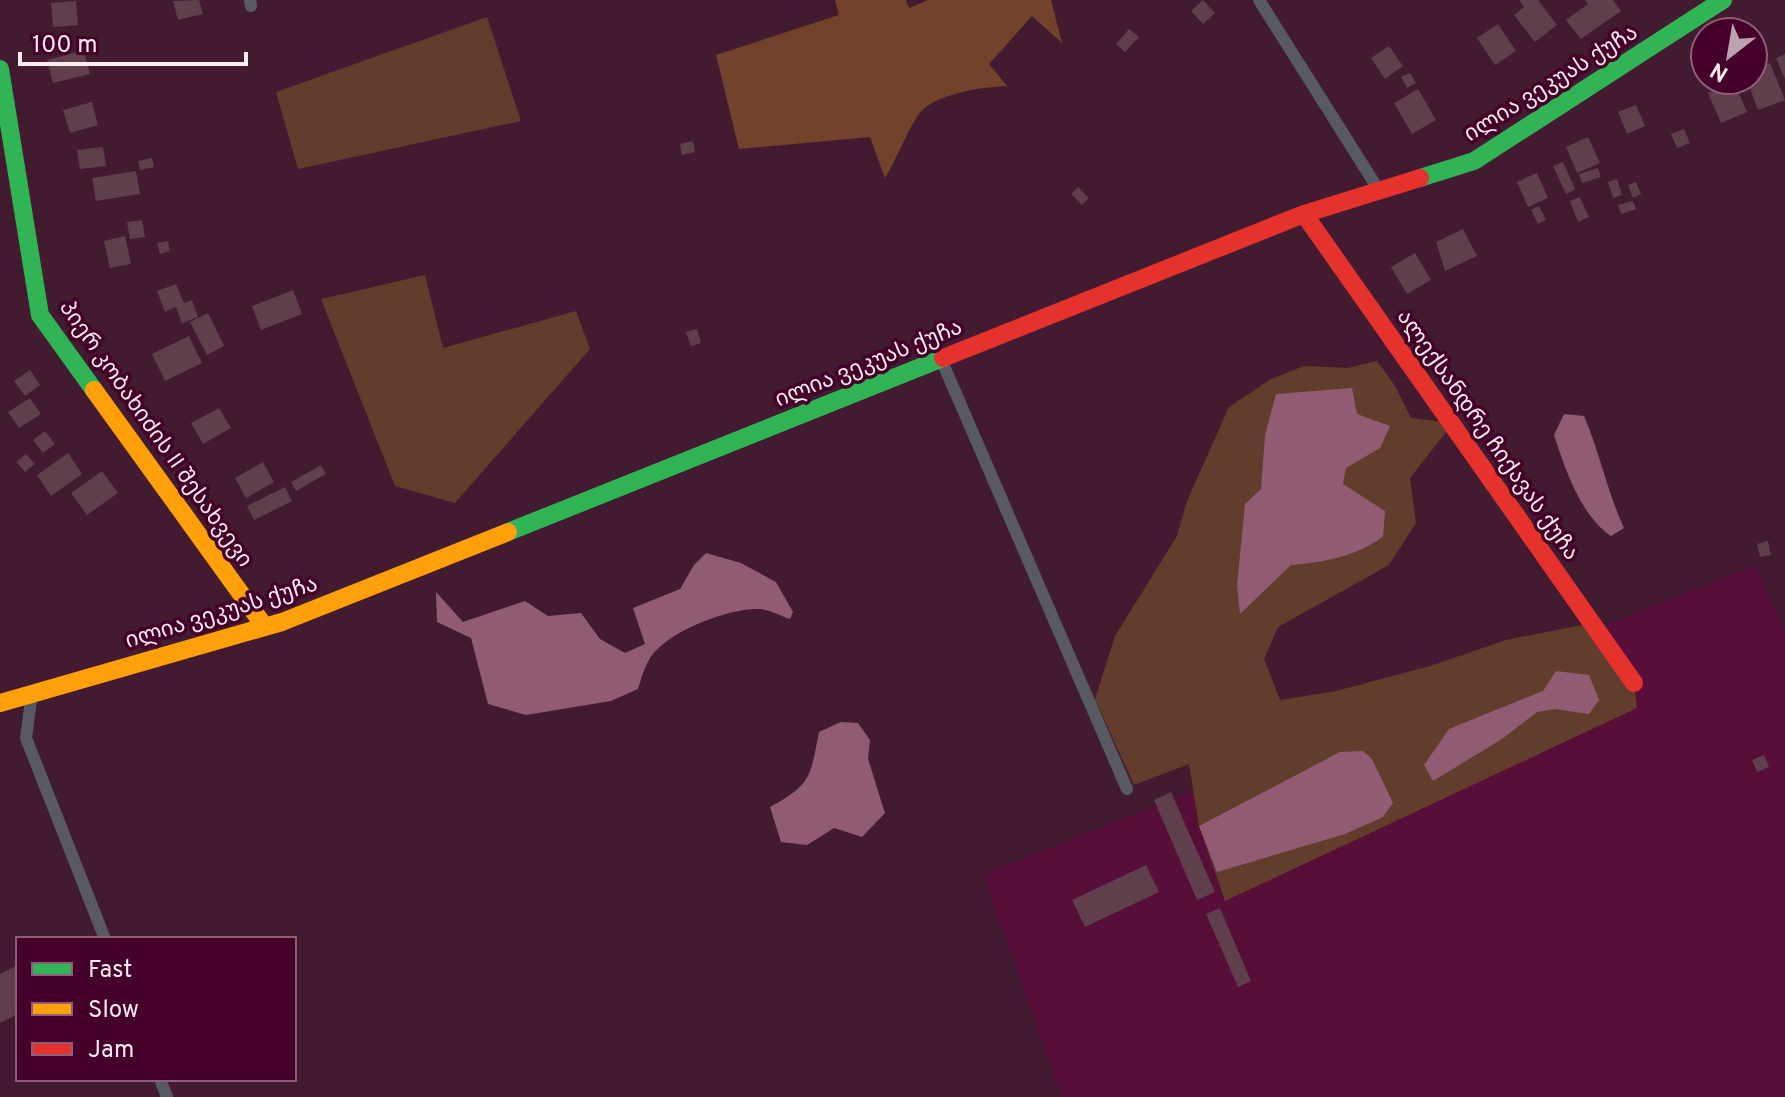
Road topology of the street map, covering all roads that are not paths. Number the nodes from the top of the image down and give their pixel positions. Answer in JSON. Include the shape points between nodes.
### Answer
{"nodes":[{"id":1,"x":1259,"y":0,"type":"edge"},
{"id":2,"x":1723,"y":0,"type":"edge"},
{"id":3,"x":0,"y":69,"type":"edge"},
{"id":4,"x":1380,"y":192,"type":"junction"},
{"id":5,"x":1304,"y":214,"type":"junction"},
{"id":6,"x":941,"y":359,"type":"junction"},
{"id":7,"x":265,"y":627,"type":"junction"},
{"id":8,"x":1634,"y":683,"type":"dead end"},
{"id":9,"x":32,"y":693,"type":"junction"},
{"id":10,"x":0,"y":703,"type":"edge"},
{"id":11,"x":1127,"y":789,"type":"dead end"},
{"id":12,"x":104,"y":937,"type":"edge"}],
"edges":[{"from":1,"to":4,"type":"street"},
{"from":2,"to":4,"type":"street","name":"ილია ვეკუას ქუჩა","via":[[1474,161]]},
{"from":3,"to":7,"type":"street","name":"პიერ კობახიძის II შესახვევი","via":[[40,315]]},
{"from":4,"to":5,"type":"street","name":"ილია ვეკუას ქუჩა"},
{"from":5,"to":6,"type":"street","name":"ილია ვეკუას ქუჩა"},
{"from":5,"to":8,"type":"street","name":"ალექსანდრე ჩიქავას ქუჩა"},
{"from":6,"to":7,"type":"street","name":"ილია ვეკუას ქუჩა"},
{"from":6,"to":11,"type":"street"},
{"from":7,"to":9,"type":"street","name":"ილია ვეკუას ქუჩა"},
{"from":9,"to":10,"type":"street","name":"ილია ვეკუას ქუჩა"},
{"from":9,"to":12,"type":"street","via":[[26,738]]}]}
